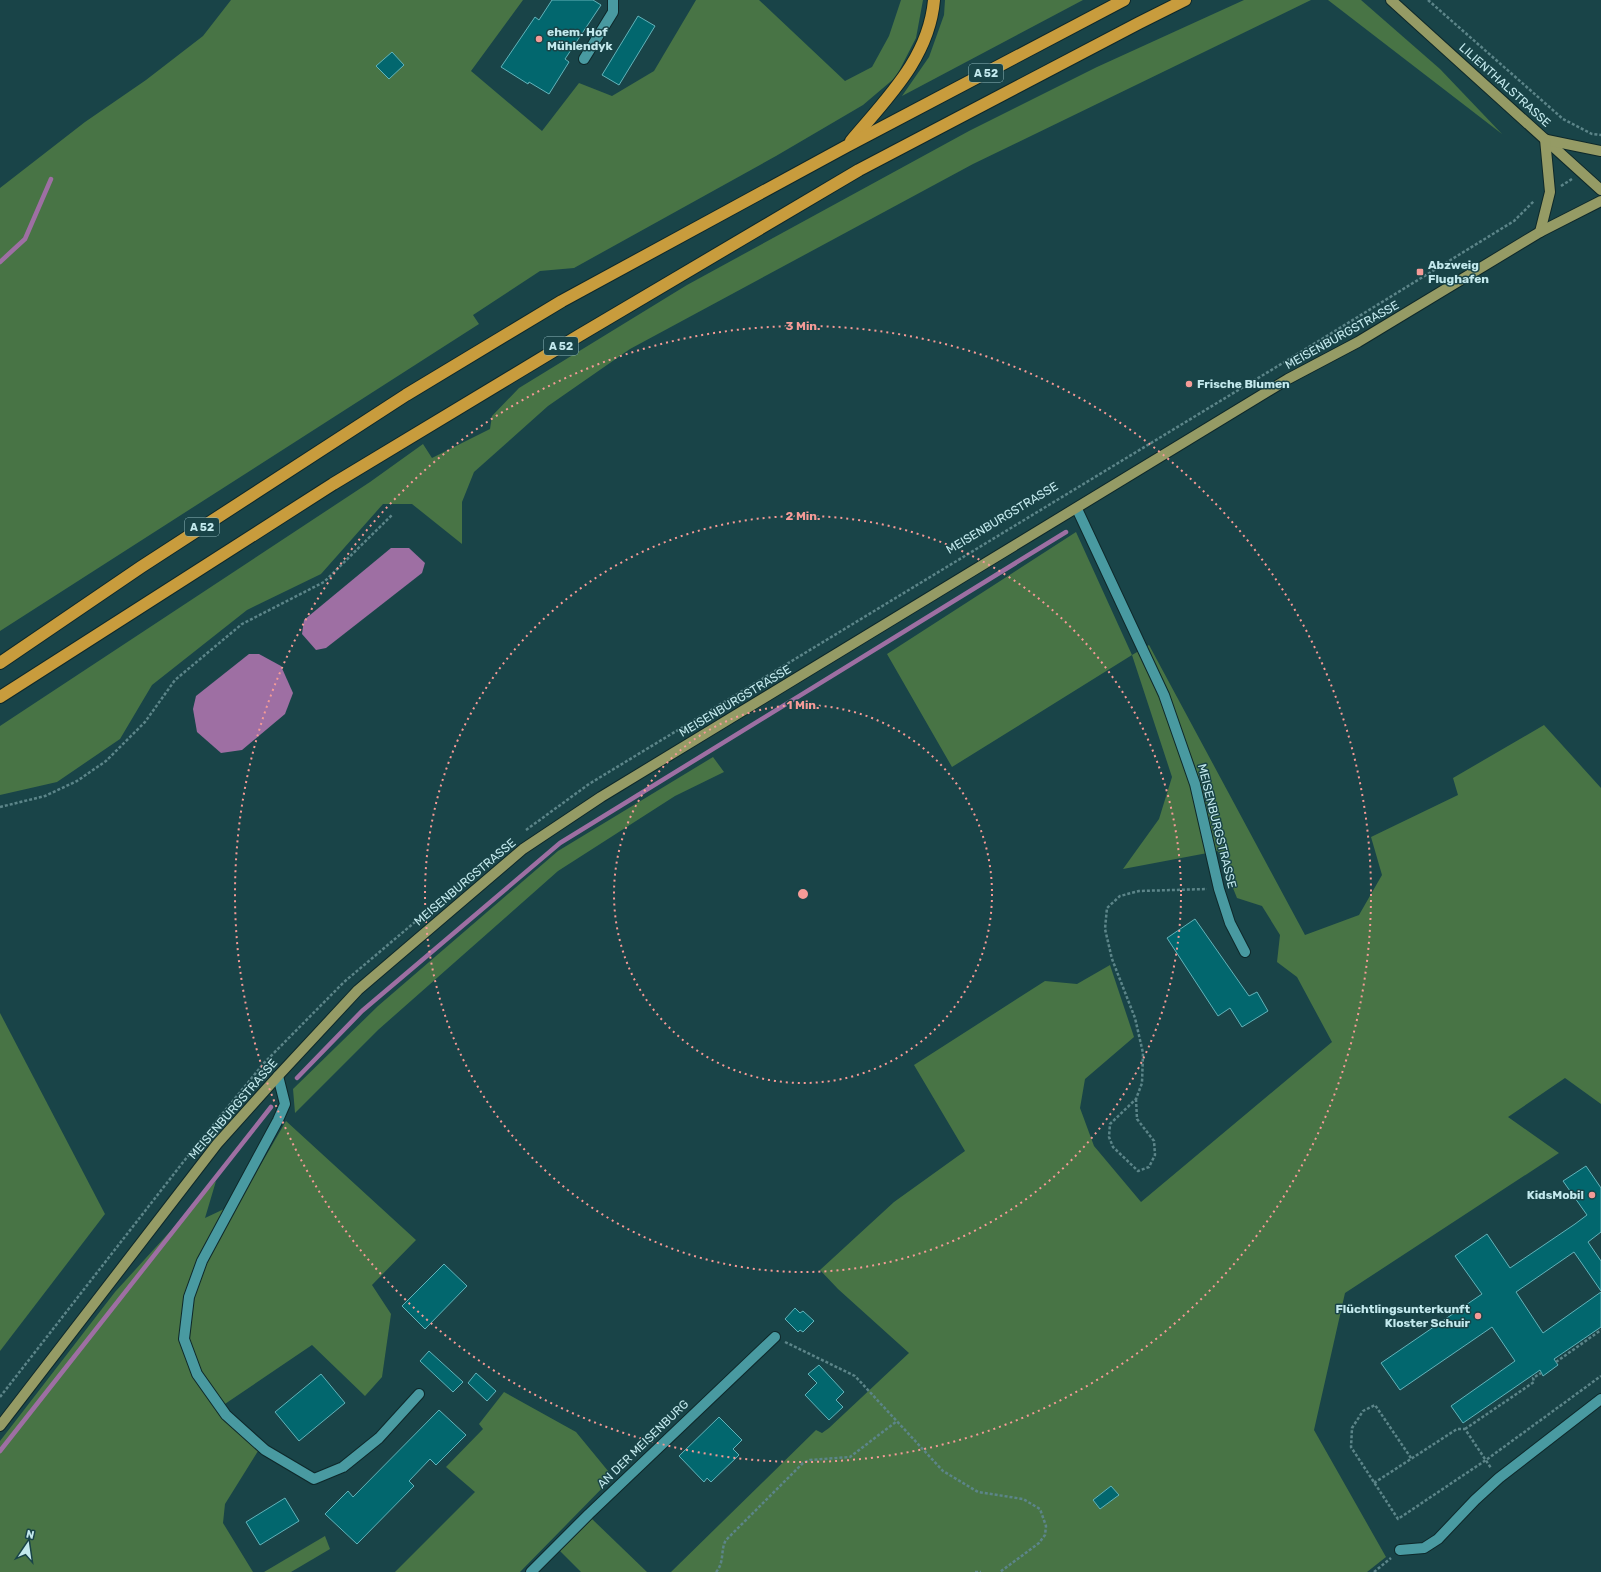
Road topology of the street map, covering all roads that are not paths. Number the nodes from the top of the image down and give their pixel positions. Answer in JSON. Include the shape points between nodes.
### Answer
{"nodes":[{"id":1,"x":613,"y":0,"type":"edge"},
{"id":2,"x":934,"y":0,"type":"edge"},
{"id":3,"x":1124,"y":0,"type":"edge"},
{"id":4,"x":1185,"y":0,"type":"edge"},
{"id":5,"x":1391,"y":0,"type":"edge"},
{"id":6,"x":584,"y":59,"type":"dead end"},
{"id":7,"x":1545,"y":139,"type":"junction"},
{"id":8,"x":847,"y":146,"type":"junction"},
{"id":9,"x":1601,"y":151,"type":"edge"},
{"id":10,"x":1601,"y":190,"type":"edge"},
{"id":11,"x":1601,"y":201,"type":"edge"},
{"id":12,"x":1540,"y":232,"type":"junction"},
{"id":13,"x":1078,"y":509,"type":"junction"},
{"id":14,"x":0,"y":663,"type":"edge"},
{"id":15,"x":0,"y":697,"type":"edge"},
{"id":16,"x":1245,"y":952,"type":"dead end"},
{"id":17,"x":278,"y":1076,"type":"junction"},
{"id":18,"x":774,"y":1337,"type":"road end"},
{"id":19,"x":420,"y":1394,"type":"dead end"},
{"id":20,"x":1601,"y":1400,"type":"edge"},
{"id":21,"x":0,"y":1426,"type":"edge"},
{"id":22,"x":1400,"y":1550,"type":"road end"},
{"id":23,"x":531,"y":1572,"type":"edge"}],
"edges":[{"from":1,"to":6,"type":"street","via":[[613,12]]},
{"from":2,"to":8,"type":"highway","via":[[927,34],[904,79]]},
{"from":3,"to":8,"type":"highway","number":"A 52"},
{"from":4,"to":15,"type":"highway","number":"A 52","via":[[852,174],[333,484]]},
{"from":5,"to":7,"type":"main road","name":"LILIENTHALSTRASSE"},
{"from":7,"to":9,"type":"main road"},
{"from":7,"to":10,"type":"main road","name":"LILIENTHALSTRASSE"},
{"from":7,"to":12,"type":"main road","via":[[1550,192]]},
{"from":8,"to":14,"type":"highway","number":"A 52","via":[[562,301],[406,395]]},
{"from":11,"to":12,"type":"main road","name":"MEISENBURGSTRASSE"},
{"from":12,"to":13,"type":"main road","name":"MEISENBURGSTRASSE","via":[[1358,342],[1288,379]]},
{"from":13,"to":16,"type":"street","name":"MEISENBURGSTRASSE","via":[[1164,695],[1195,784],[1219,889],[1230,923]]},
{"from":13,"to":17,"type":"main road","name":"MEISENBURGSTRASSE","via":[[601,797],[523,849],[358,990]]},
{"from":17,"to":19,"type":"street","via":[[285,1104],[202,1261],[189,1297],[184,1339],[196,1374],[226,1415],[265,1450],[314,1479],[343,1468],[379,1438]]},
{"from":17,"to":21,"type":"main road","name":"MEISENBURGSTRASSE","via":[[217,1144]]},
{"from":18,"to":23,"type":"street","name":"AN DER MEISENBURG"},
{"from":20,"to":22,"type":"street","via":[[1499,1478],[1438,1539],[1424,1548]]}]}
